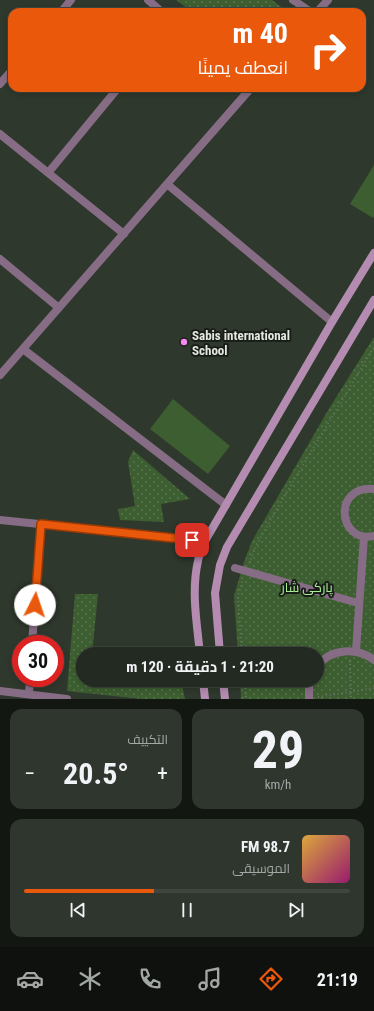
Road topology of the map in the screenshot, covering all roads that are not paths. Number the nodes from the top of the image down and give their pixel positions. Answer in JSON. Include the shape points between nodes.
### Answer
{"nodes":[{"id":1,"x":72,"y":0,"type":"edge"},
{"id":2,"x":148,"y":0,"type":"edge"},
{"id":3,"x":293,"y":0,"type":"edge"},
{"id":4,"x":328,"y":0,"type":"edge"},
{"id":5,"x":65,"y":8,"type":"edge"},
{"id":6,"x":157,"y":8,"type":"edge"},
{"id":7,"x":304,"y":8,"type":"edge"},
{"id":8,"x":321,"y":8,"type":"edge"},
{"id":9,"x":8,"y":75,"type":"edge"},
{"id":10,"x":0,"y":84,"type":"edge"},
{"id":11,"x":115,"y":92,"type":"edge"},
{"id":12,"x":248,"y":92,"type":"edge"},
{"id":13,"x":0,"y":134,"type":"edge"},
{"id":14,"x":48,"y":173,"type":"junction"},
{"id":15,"x":167,"y":184,"type":"junction"},
{"id":16,"x":124,"y":234,"type":"junction"},
{"id":17,"x":374,"y":253,"type":"edge"},
{"id":18,"x":0,"y":259,"type":"edge"},
{"id":19,"x":374,"y":300,"type":"edge"},
{"id":20,"x":59,"y":308,"type":"junction"},
{"id":21,"x":332,"y":322,"type":"junction"},
{"id":22,"x":23,"y":349,"type":"junction"},
{"id":23,"x":0,"y":375,"type":"edge"},
{"id":24,"x":374,"y":488,"type":"edge"},
{"id":25,"x":226,"y":505,"type":"junction"},
{"id":26,"x":0,"y":520,"type":"edge"},
{"id":27,"x":41,"y":524,"type":"junction"},
{"id":28,"x":374,"y":536,"type":"edge"},
{"id":29,"x":364,"y":537,"type":"junction"},
{"id":30,"x":205,"y":541,"type":"junction"},
{"id":31,"x":235,"y":568,"type":"dead end"},
{"id":32,"x":358,"y":603,"type":"junction"},
{"id":33,"x":33,"y":635,"type":"edge"},
{"id":34,"x":199,"y":647,"type":"edge"},
{"id":35,"x":219,"y":647,"type":"edge"},
{"id":36,"x":353,"y":651,"type":"junction"},
{"id":37,"x":324,"y":660,"type":"edge"},
{"id":38,"x":374,"y":660,"type":"edge"},
{"id":39,"x":29,"y":687,"type":"edge"},
{"id":40,"x":204,"y":687,"type":"edge"},
{"id":41,"x":224,"y":687,"type":"edge"},
{"id":42,"x":309,"y":687,"type":"edge"},
{"id":43,"x":0,"y":691,"type":"edge"},
{"id":44,"x":29,"y":694,"type":"junction"},
{"id":45,"x":67,"y":699,"type":"edge"},
{"id":46,"x":205,"y":699,"type":"edge"},
{"id":47,"x":225,"y":699,"type":"edge"},
{"id":48,"x":308,"y":699,"type":"edge"}],
"edges":[{"from":1,"to":5,"type":"street"},
{"from":2,"to":6,"type":"street"},
{"from":3,"to":7,"type":"street"},
{"from":4,"to":8,"type":"street"},
{"from":9,"to":10,"type":"street"},
{"from":11,"to":14,"type":"street"},
{"from":12,"to":15,"type":"street"},
{"from":13,"to":14,"type":"street"},
{"from":14,"to":16,"type":"street"},
{"from":15,"to":16,"type":"street"},
{"from":15,"to":21,"type":"street"},
{"from":16,"to":20,"type":"street"},
{"from":17,"to":21,"type":"main road"},
{"from":18,"to":20,"type":"street"},
{"from":19,"to":35,"type":"main road","via":[[233,536],[223,557],[215,593]]},
{"from":20,"to":22,"type":"street"},
{"from":21,"to":25,"type":"main road"},
{"from":22,"to":23,"type":"street"},
{"from":22,"to":25,"type":"street"},
{"from":24,"to":29,"type":"street","via":[[366,488],[352,495],[345,508],[346,523],[356,534]]},
{"from":25,"to":30,"type":"main road"},
{"from":26,"to":27,"type":"street"},
{"from":27,"to":30,"type":"street"},
{"from":27,"to":33,"type":"street"},
{"from":28,"to":29,"type":"street"},
{"from":29,"to":32,"type":"street"},
{"from":30,"to":34,"type":"main road","via":[[198,560],[196,580],[195,604]]},
{"from":31,"to":32,"type":"street"},
{"from":32,"to":36,"type":"street"},
{"from":36,"to":37,"type":"street","via":[[343,651]]},
{"from":36,"to":38,"type":"street","via":[[368,655]]},
{"from":39,"to":44,"type":"street"},
{"from":40,"to":46,"type":"main road"},
{"from":41,"to":47,"type":"main road"},
{"from":42,"to":48,"type":"street"},
{"from":43,"to":44,"type":"street"},
{"from":44,"to":45,"type":"street"}]}
